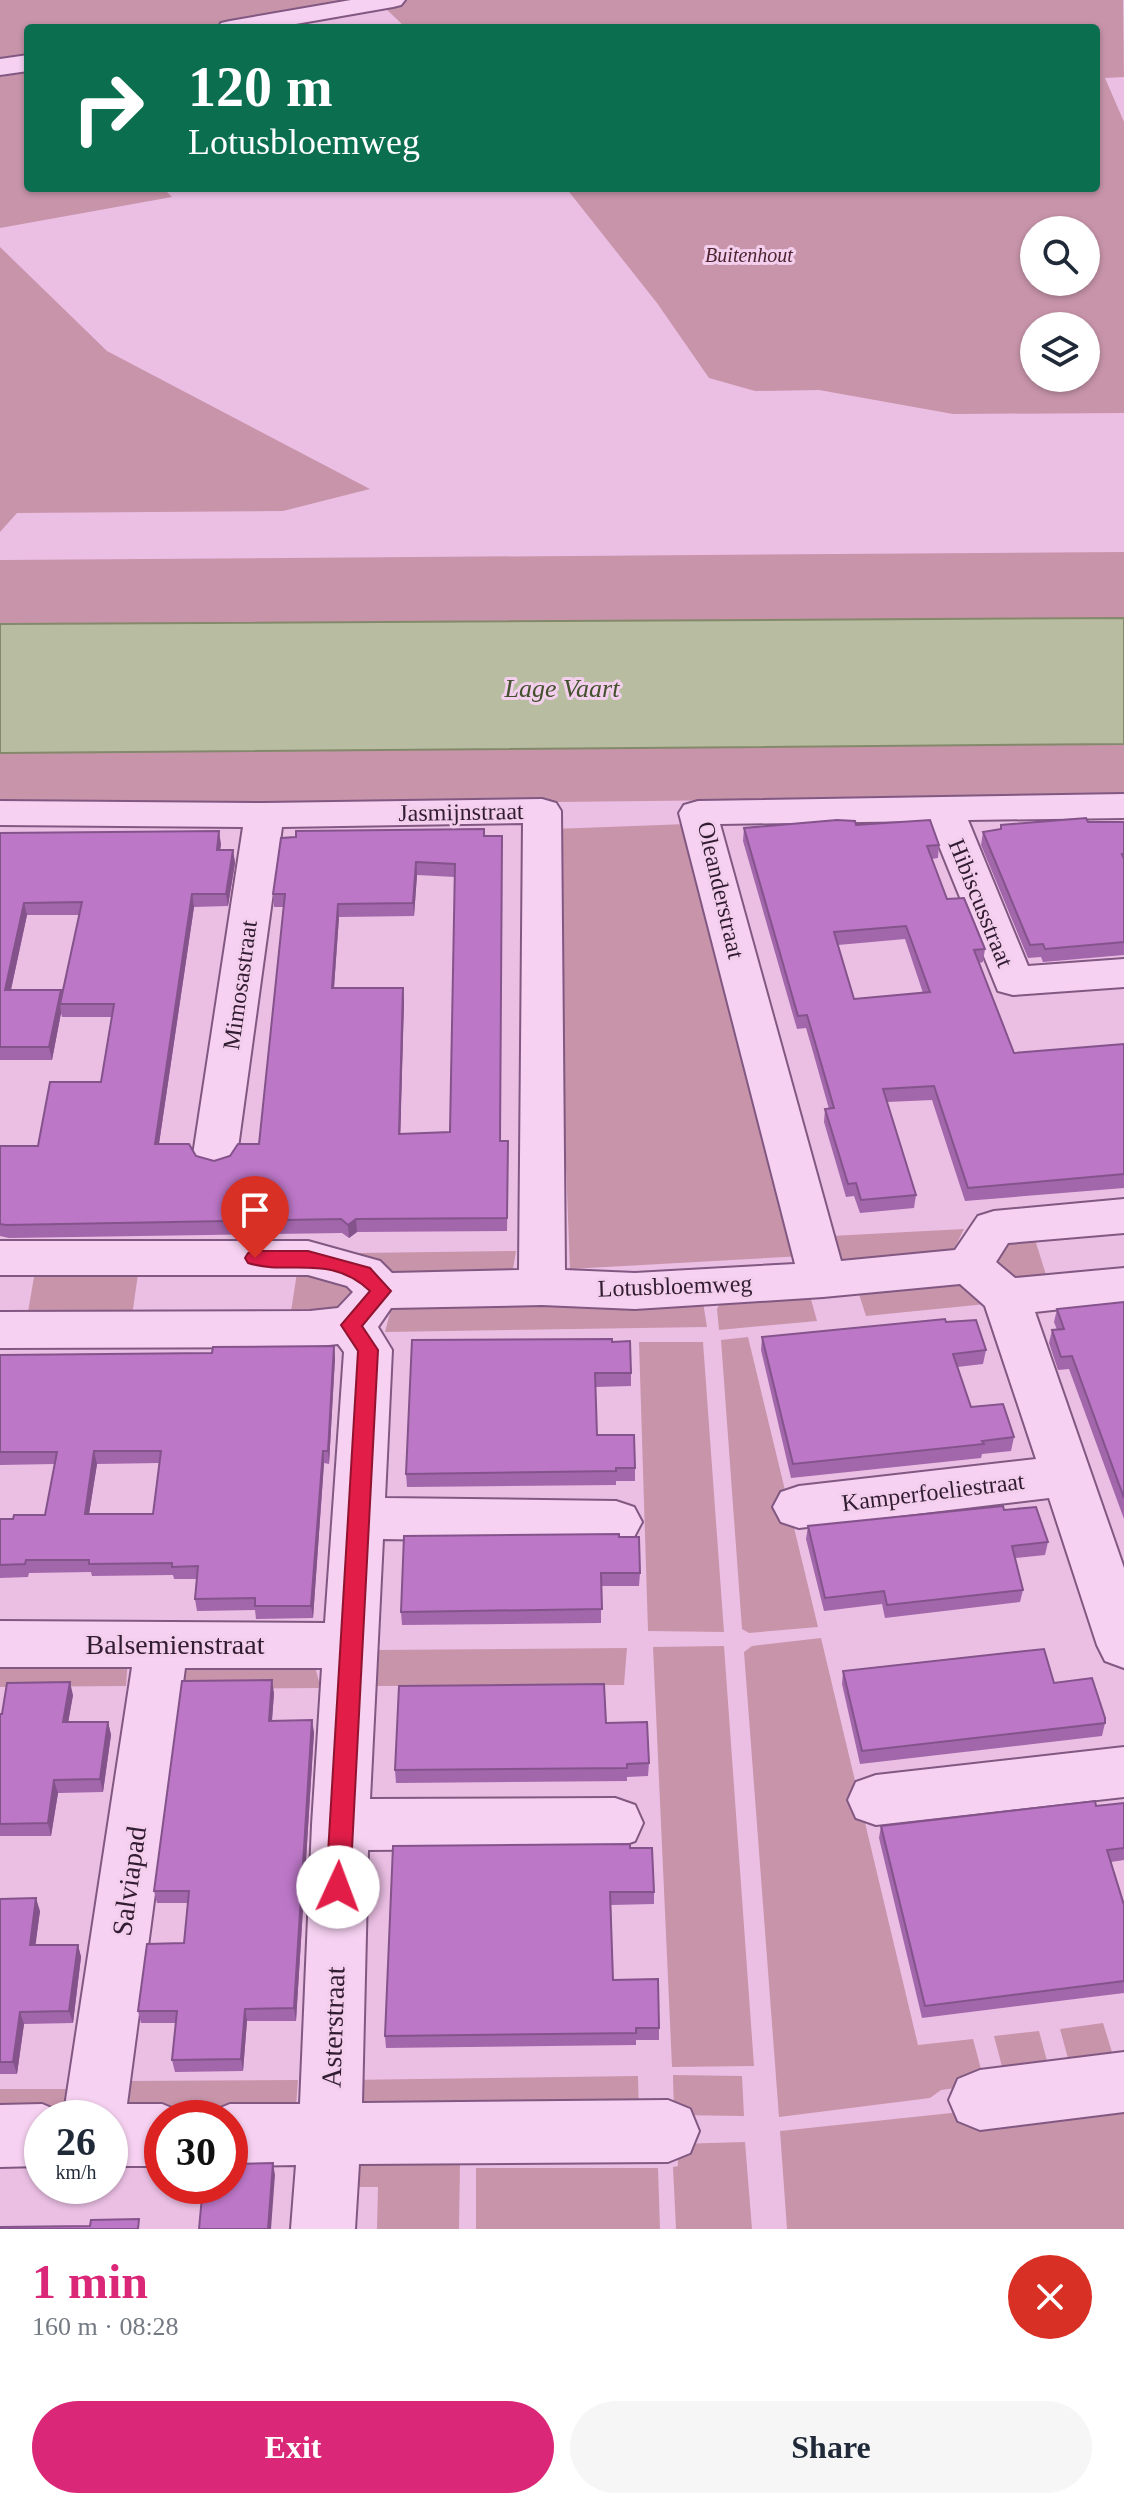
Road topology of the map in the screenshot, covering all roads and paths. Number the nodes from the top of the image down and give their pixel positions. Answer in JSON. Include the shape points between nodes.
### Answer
{"nodes":[{"id":1,"x":393,"y":0,"type":"edge"},
{"id":2,"x":253,"y":24,"type":"edge"},
{"id":3,"x":24,"y":64,"type":"edge"},
{"id":4,"x":0,"y":67,"type":"edge"},
{"id":5,"x":944,"y":810,"type":"junction"},
{"id":6,"x":0,"y":813,"type":"edge"},
{"id":7,"x":1121,"y":813,"type":"edge"},
{"id":8,"x":264,"y":815,"type":"junction"},
{"id":9,"x":1124,"y":973,"type":"edge"},
{"id":10,"x":215,"y":1155,"type":"dead end"},
{"id":11,"x":1124,"y":1216,"type":"edge"},
{"id":12,"x":0,"y":1258,"type":"edge"},
{"id":13,"x":969,"y":1266,"type":"junction"},
{"id":14,"x":823,"y":1280,"type":"junction"},
{"id":15,"x":1124,"y":1285,"type":"edge"},
{"id":16,"x":542,"y":1287,"type":"junction"},
{"id":17,"x":1006,"y":1297,"type":"junction"},
{"id":18,"x":366,"y":1308,"type":"junction"},
{"id":19,"x":0,"y":1330,"type":"edge"},
{"id":20,"x":1067,"y":1476,"type":"junction"},
{"id":21,"x":799,"y":1507,"type":"dead end"},
{"id":22,"x":358,"y":1518,"type":"junction"},
{"id":23,"x":616,"y":1522,"type":"dead end"},
{"id":24,"x":1119,"y":1615,"type":"edge"},
{"id":25,"x":162,"y":1643,"type":"junction"},
{"id":26,"x":0,"y":1644,"type":"edge"},
{"id":27,"x":351,"y":1646,"type":"junction"},
{"id":28,"x":1124,"y":1772,"type":"edge"},
{"id":29,"x":876,"y":1800,"type":"dead end"},
{"id":30,"x":615,"y":1823,"type":"dead end"},
{"id":31,"x":340,"y":1825,"type":"junction"},
{"id":32,"x":1124,"y":2082,"type":"edge"},
{"id":33,"x":97,"y":2100,"type":"edge"},
{"id":34,"x":980,"y":2100,"type":"dead end"},
{"id":35,"x":668,"y":2131,"type":"dead end"},
{"id":36,"x":24,"y":2135,"type":"edge"},
{"id":37,"x":248,"y":2135,"type":"edge"},
{"id":38,"x":0,"y":2136,"type":"edge"},
{"id":39,"x":330,"y":2136,"type":"junction"},
{"id":40,"x":323,"y":2229,"type":"edge"}],
"edges":[{"from":1,"to":2,"type":"street"},
{"from":3,"to":4,"type":"street"},
{"from":5,"to":7,"type":"street","name":"Oleanderstraat"},
{"from":5,"to":9,"type":"street","name":"Hibiscusstraat","via":[[1013,981]]},
{"from":5,"to":14,"type":"street","name":"Oleanderstraat","via":[[698,813]]},
{"from":6,"to":8,"type":"street","name":"Jasmijnstraat"},
{"from":8,"to":10,"type":"street","name":"Mimosastraat"},
{"from":8,"to":16,"type":"street","name":"Jasmijnstraat","via":[[542,811]]},
{"from":11,"to":13,"type":"street","via":[[994,1228]]},
{"from":12,"to":18,"type":"street","via":[[308,1258],[363,1273]]},
{"from":13,"to":14,"type":"street","name":"Lotusbloemweg"},
{"from":13,"to":17,"type":"street"},
{"from":14,"to":16,"type":"street","name":"Lotusbloemweg","via":[[635,1291]]},
{"from":15,"to":17,"type":"street"},
{"from":16,"to":18,"type":"street","name":"Lotusbloemweg"},
{"from":17,"to":20,"type":"street"},
{"from":18,"to":19,"type":"street","name":"Lotusbloemweg","via":[[310,1329]]},
{"from":18,"to":22,"type":"street","name":"Asterstraat"},
{"from":20,"to":21,"type":"street","name":"Kamperfoeliestraat"},
{"from":20,"to":24,"type":"street"},
{"from":22,"to":23,"type":"street"},
{"from":22,"to":27,"type":"street","name":"Asterstraat"},
{"from":25,"to":26,"type":"street","name":"Balsemienstraat"},
{"from":25,"to":27,"type":"street","name":"Balsemienstraat"},
{"from":25,"to":33,"type":"street","name":"Salviapad"},
{"from":27,"to":31,"type":"street","name":"Asterstraat"},
{"from":28,"to":29,"type":"street"},
{"from":30,"to":31,"type":"street"},
{"from":31,"to":39,"type":"street","name":"Asterstraat"},
{"from":32,"to":34,"type":"street"},
{"from":35,"to":39,"type":"street"},
{"from":36,"to":38,"type":"street"},
{"from":37,"to":39,"type":"street"},
{"from":39,"to":40,"type":"street","name":"Asterstraat"}]}
